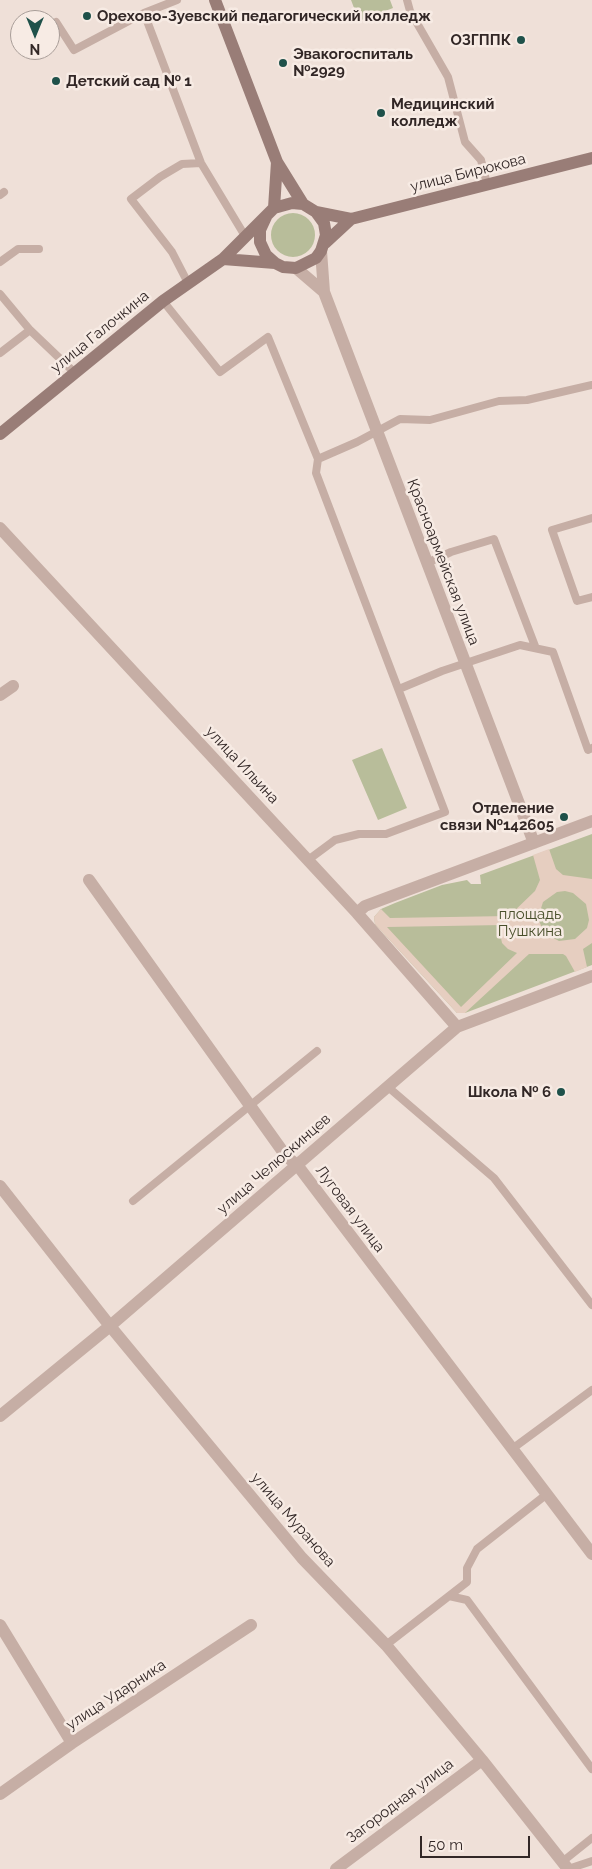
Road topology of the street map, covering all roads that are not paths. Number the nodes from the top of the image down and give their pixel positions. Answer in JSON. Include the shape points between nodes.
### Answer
{"nodes":[{"id":1,"x":177,"y":0,"type":"edge"},
{"id":2,"x":215,"y":0,"type":"edge"},
{"id":3,"x":407,"y":0,"type":"edge"},
{"id":4,"x":144,"y":13,"type":"junction"},
{"id":5,"x":60,"y":28,"type":"edge"},
{"id":6,"x":592,"y":158,"type":"edge"},
{"id":7,"x":277,"y":162,"type":"junction"},
{"id":8,"x":201,"y":163,"type":"junction"},
{"id":9,"x":488,"y":184,"type":"junction"},
{"id":10,"x":303,"y":204,"type":"junction"},
{"id":11,"x":316,"y":212,"type":"junction"},
{"id":12,"x":270,"y":213,"type":"junction"},
{"id":13,"x":351,"y":219,"type":"junction"},
{"id":14,"x":244,"y":236,"type":"junction"},
{"id":15,"x":323,"y":247,"type":"junction"},
{"id":16,"x":39,"y":249,"type":"dead end"},
{"id":17,"x":223,"y":259,"type":"junction"},
{"id":18,"x":0,"y":262,"type":"edge"},
{"id":19,"x":275,"y":263,"type":"junction"},
{"id":20,"x":296,"y":268,"type":"junction"},
{"id":21,"x":188,"y":283,"type":"junction"},
{"id":22,"x":324,"y":292,"type":"junction"},
{"id":23,"x":0,"y":294,"type":"edge"},
{"id":24,"x":163,"y":301,"type":"junction"},
{"id":25,"x":30,"y":330,"type":"junction"},
{"id":26,"x":0,"y":353,"type":"edge"},
{"id":27,"x":75,"y":373,"type":"junction"},
{"id":28,"x":592,"y":385,"type":"edge"},
{"id":29,"x":376,"y":432,"type":"junction"},
{"id":30,"x":0,"y":434,"type":"edge"},
{"id":31,"x":318,"y":459,"type":"junction"},
{"id":32,"x":592,"y":518,"type":"edge"},
{"id":33,"x":0,"y":528,"type":"edge"},
{"id":34,"x":426,"y":563,"type":"junction"},
{"id":35,"x":592,"y":596,"type":"edge"},
{"id":36,"x":535,"y":646,"type":"junction"},
{"id":37,"x":465,"y":664,"type":"junction"},
{"id":38,"x":13,"y":686,"type":"dead end"},
{"id":39,"x":399,"y":689,"type":"junction"},
{"id":40,"x":0,"y":695,"type":"edge"},
{"id":41,"x":592,"y":748,"type":"edge"},
{"id":42,"x":592,"y":821,"type":"edge"},
{"id":43,"x":534,"y":843,"type":"junction"},
{"id":44,"x":308,"y":860,"type":"junction"},
{"id":45,"x":88,"y":880,"type":"dead end"},
{"id":46,"x":357,"y":912,"type":"junction"},
{"id":47,"x":592,"y":976,"type":"edge"},
{"id":48,"x":457,"y":1027,"type":"junction"},
{"id":49,"x":317,"y":1051,"type":"dead end"},
{"id":50,"x":388,"y":1087,"type":"junction"},
{"id":51,"x":250,"y":1106,"type":"junction"},
{"id":52,"x":298,"y":1166,"type":"junction"},
{"id":53,"x":0,"y":1186,"type":"edge"},
{"id":54,"x":133,"y":1201,"type":"dead end"},
{"id":55,"x":592,"y":1305,"type":"edge"},
{"id":56,"x":110,"y":1326,"type":"junction"},
{"id":57,"x":592,"y":1390,"type":"edge"},
{"id":58,"x":0,"y":1416,"type":"edge"},
{"id":59,"x":512,"y":1449,"type":"junction"},
{"id":60,"x":547,"y":1494,"type":"junction"},
{"id":61,"x":592,"y":1554,"type":"edge"},
{"id":62,"x":449,"y":1596,"type":"junction"},
{"id":63,"x":0,"y":1625,"type":"edge"},
{"id":64,"x":251,"y":1625,"type":"dead end"},
{"id":65,"x":386,"y":1645,"type":"junction"},
{"id":66,"x":72,"y":1743,"type":"junction"},
{"id":67,"x":482,"y":1760,"type":"junction"},
{"id":68,"x":592,"y":1769,"type":"edge"},
{"id":69,"x":0,"y":1794,"type":"edge"},
{"id":70,"x":592,"y":1838,"type":"edge"},
{"id":71,"x":592,"y":1861,"type":"edge"},
{"id":72,"x":566,"y":1866,"type":"edge"},
{"id":73,"x":336,"y":1869,"type":"edge"}],
"edges":[{"from":1,"to":4,"type":"lane"},
{"from":2,"to":7,"type":"street"},
{"from":3,"to":9,"type":"lane","via":[[448,78],[465,142],[481,160]]},
{"from":4,"to":5,"type":"lane","via":[[74,50]]},
{"from":4,"to":8,"type":"lane"},
{"from":6,"to":9,"type":"street","name":"улица Бирюкова"},
{"from":7,"to":10,"type":"street"},
{"from":7,"to":12,"type":"street"},
{"from":8,"to":14,"type":"lane"},
{"from":8,"to":21,"type":"lane","via":[[182,164],[131,199],[172,252]]},
{"from":9,"to":13,"type":"street","name":"улица Бирюкова"},
{"from":10,"to":11,"type":"street"},
{"from":10,"to":12,"type":"street","via":[[292,203]]},
{"from":11,"to":13,"type":"street"},
{"from":11,"to":15,"type":"street","via":[[324,223]]},
{"from":12,"to":14,"type":"street","name":"улица Галочкина"},
{"from":12,"to":19,"type":"street","via":[[260,230],[260,242],[266,255]]},
{"from":13,"to":15,"type":"street"},
{"from":14,"to":17,"type":"street","name":"улица Галочкина"},
{"from":15,"to":20,"type":"street","via":[[316,258]]},
{"from":15,"to":22,"type":"street"},
{"from":16,"to":18,"type":"lane","via":[[18,249]]},
{"from":17,"to":19,"type":"street"},
{"from":17,"to":21,"type":"street","name":"улица Галочкина"},
{"from":19,"to":20,"type":"street"},
{"from":20,"to":22,"type":"street"},
{"from":21,"to":24,"type":"street","name":"улица Галочкина"},
{"from":22,"to":29,"type":"street","name":"Красноармейская улица"},
{"from":23,"to":25,"type":"lane"},
{"from":24,"to":27,"type":"street","name":"улица Галочкина"},
{"from":24,"to":31,"type":"lane","via":[[220,372],[268,337]]},
{"from":25,"to":26,"type":"lane"},
{"from":25,"to":27,"type":"lane"},
{"from":27,"to":30,"type":"street","name":"улица Галочкина"},
{"from":28,"to":29,"type":"lane","via":[[527,400],[499,401],[430,420],[400,419]]},
{"from":29,"to":31,"type":"lane"},
{"from":29,"to":34,"type":"street","name":"Красноармейская улица"},
{"from":31,"to":39,"type":"lane","via":[[316,472]]},
{"from":32,"to":35,"type":"lane","via":[[552,530],[577,601]]},
{"from":33,"to":44,"type":"street","name":"улица Ильина"},
{"from":34,"to":36,"type":"lane","via":[[494,539]]},
{"from":34,"to":37,"type":"street","name":"Красноармейская улица"},
{"from":36,"to":37,"type":"lane","via":[[520,645]]},
{"from":36,"to":41,"type":"lane","via":[[553,652],[588,750]]},
{"from":37,"to":39,"type":"lane"},
{"from":37,"to":43,"type":"street","name":"Красноармейская улица"},
{"from":38,"to":40,"type":"street"},
{"from":39,"to":44,"type":"lane","via":[[445,812],[386,834],[359,834],[335,840]]},
{"from":42,"to":43,"type":"street"},
{"from":43,"to":46,"type":"street","via":[[365,906]]},
{"from":44,"to":46,"type":"street","name":"улица Ильина"},
{"from":45,"to":51,"type":"street","name":"Луговая улица"},
{"from":46,"to":48,"type":"street","name":"улица Ильина"},
{"from":47,"to":48,"type":"street","name":"улица Челюскинцев"},
{"from":48,"to":50,"type":"street","name":"улица Челюскинцев"},
{"from":49,"to":51,"type":"lane"},
{"from":50,"to":52,"type":"street","name":"улица Челюскинцев"},
{"from":50,"to":55,"type":"lane","via":[[494,1178]]},
{"from":51,"to":52,"type":"street","name":"Луговая улица","via":[[286,1156]]},
{"from":51,"to":54,"type":"lane"},
{"from":52,"to":56,"type":"street","name":"улица Челюскинцев"},
{"from":52,"to":59,"type":"street","name":"Луговая улица"},
{"from":53,"to":56,"type":"street","name":"улица Муранова"},
{"from":56,"to":58,"type":"street","name":"улица Челюскинцев"},
{"from":56,"to":65,"type":"street","name":"улица Муранова","via":[[302,1558]]},
{"from":57,"to":59,"type":"lane"},
{"from":59,"to":60,"type":"street","name":"Луговая улица"},
{"from":60,"to":61,"type":"street","name":"Луговая улица"},
{"from":60,"to":62,"type":"lane","via":[[477,1549],[467,1568],[466,1582]]},
{"from":62,"to":65,"type":"lane"},
{"from":62,"to":68,"type":"lane","via":[[466,1600]]},
{"from":63,"to":66,"type":"street"},
{"from":64,"to":66,"type":"street","name":"улица Ударника"},
{"from":65,"to":67,"type":"street","name":"улица Муранова"},
{"from":66,"to":69,"type":"street","name":"улица Ударника"},
{"from":67,"to":72,"type":"street","name":"улица Муранова"},
{"from":67,"to":73,"type":"street","name":"Загородная улица"},
{"from":70,"to":72,"type":"lane"},
{"from":71,"to":72,"type":"lane"}]}
